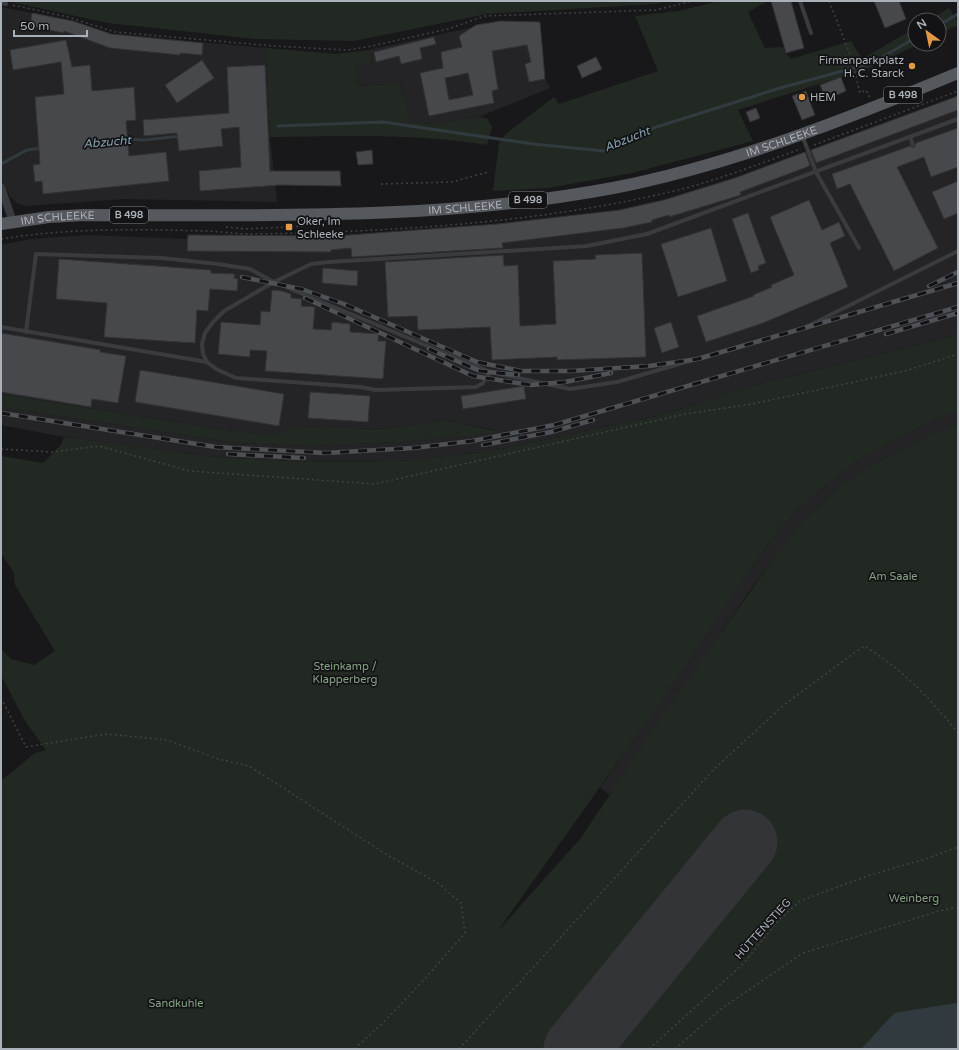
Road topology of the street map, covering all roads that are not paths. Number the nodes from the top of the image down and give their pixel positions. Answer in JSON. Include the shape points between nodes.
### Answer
{"nodes":[{"id":1,"x":800,"y":1,"type":"edge"},
{"id":2,"x":1,"y":3,"type":"edge"},
{"id":3,"x":6,"y":4,"type":"road end"},
{"id":4,"x":811,"y":33,"type":"dead end"},
{"id":5,"x":958,"y":73,"type":"edge"},
{"id":6,"x":958,"y":119,"type":"edge"},
{"id":7,"x":802,"y":133,"type":"junction"},
{"id":8,"x":910,"y":137,"type":"junction"},
{"id":9,"x":913,"y":145,"type":"dead end"},
{"id":10,"x":816,"y":172,"type":"junction"},
{"id":11,"x":1,"y":187,"type":"edge"},
{"id":12,"x":7,"y":223,"type":"edge"},
{"id":13,"x":859,"y":248,"type":"dead end"},
{"id":14,"x":958,"y":251,"type":"edge"},
{"id":15,"x":274,"y":282,"type":"junction"},
{"id":16,"x":1,"y":327,"type":"edge"},
{"id":17,"x":26,"y":332,"type":"junction"},
{"id":18,"x":207,"y":362,"type":"junction"},
{"id":19,"x":490,"y":372,"type":"junction"}],
"edges":[{"from":1,"to":4,"type":"lane"},
{"from":2,"to":3,"type":"lane"},
{"from":5,"to":7,"type":"main road","name":"IM SCHLEEKE","number":"B 498"},
{"from":6,"to":8,"type":"lane"},
{"from":7,"to":10,"type":"lane"},
{"from":7,"to":12,"type":"main road","name":"IM SCHLEEKE","number":"B 498","via":[[696,168],[653,179],[598,190],[483,205],[357,215],[84,215]]},
{"from":8,"to":9,"type":"lane"},
{"from":8,"to":10,"type":"lane"},
{"from":10,"to":13,"type":"lane"},
{"from":10,"to":15,"type":"lane","via":[[647,234],[587,246],[311,264]]},
{"from":11,"to":12,"type":"street","via":[[5,196]]},
{"from":14,"to":19,"type":"lane","via":[[804,328],[617,382],[570,389]]},
{"from":15,"to":17,"type":"lane","via":[[250,269],[218,264],[162,258],[36,254]]},
{"from":15,"to":18,"type":"lane","via":[[224,311],[213,322],[205,333],[202,344]]},
{"from":15,"to":19,"type":"lane"},
{"from":16,"to":17,"type":"lane"},
{"from":17,"to":18,"type":"lane"},
{"from":18,"to":19,"type":"lane","via":[[236,378],[376,390],[476,387],[483,383]]}]}
